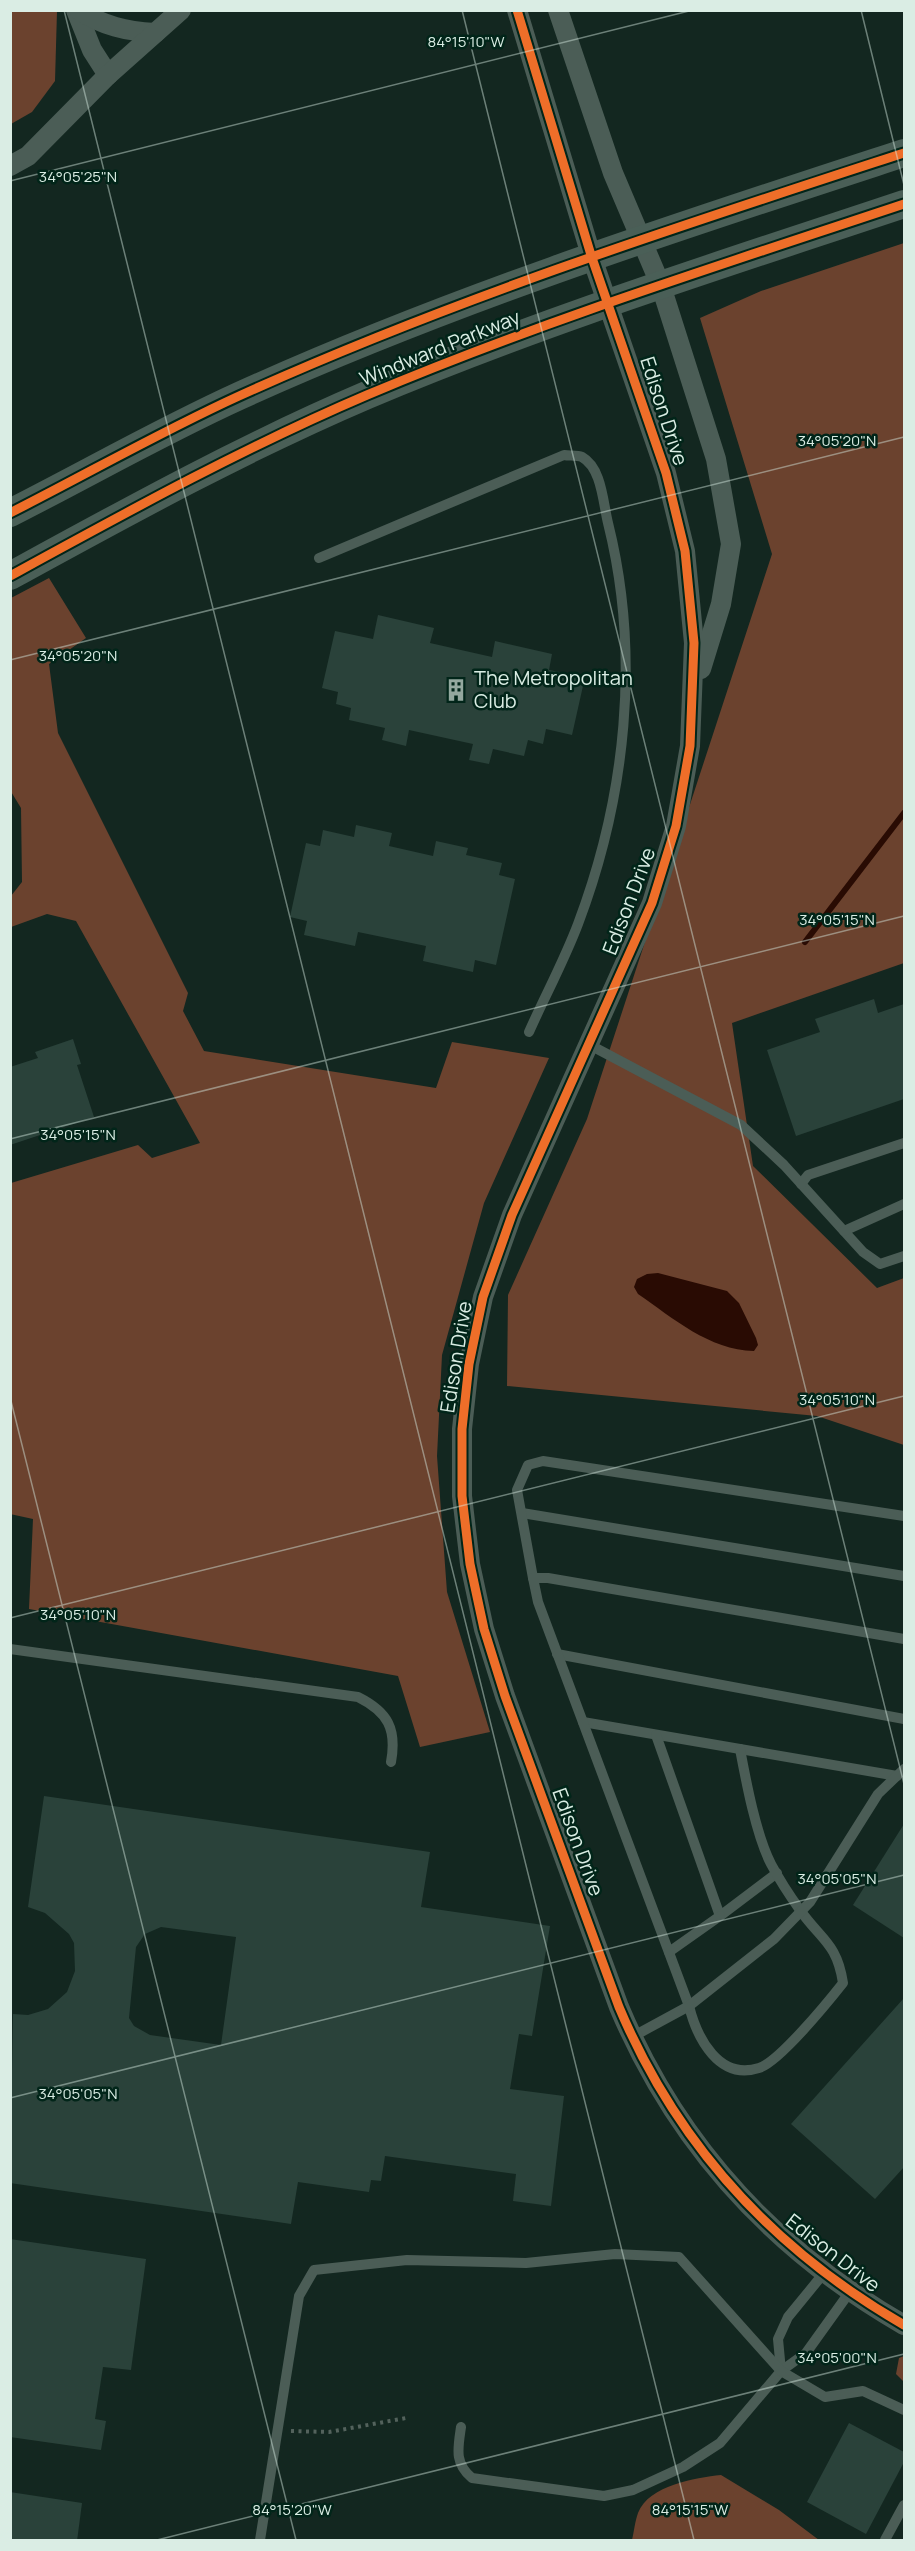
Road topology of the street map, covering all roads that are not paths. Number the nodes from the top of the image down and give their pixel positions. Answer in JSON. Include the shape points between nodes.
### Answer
{"nodes":[{"id":1,"x":77,"y":10,"type":"edge"},
{"id":2,"x":181,"y":10,"type":"edge"},
{"id":3,"x":517,"y":10,"type":"edge"},
{"id":4,"x":558,"y":10,"type":"edge"},
{"id":5,"x":155,"y":33,"type":"junction"},
{"id":6,"x":108,"y":75,"type":"junction"},
{"id":7,"x":904,"y":153,"type":"edge"},
{"id":8,"x":10,"y":166,"type":"edge"},
{"id":9,"x":904,"y":204,"type":"edge"},
{"id":10,"x":643,"y":238,"type":"junction"},
{"id":11,"x":591,"y":255,"type":"junction"},
{"id":12,"x":661,"y":286,"type":"junction"},
{"id":13,"x":610,"y":303,"type":"junction"},
{"id":14,"x":10,"y":513,"type":"edge"},
{"id":15,"x":319,"y":558,"type":"dead end"},
{"id":16,"x":10,"y":576,"type":"edge"},
{"id":17,"x":694,"y":689,"type":"junction"},
{"id":18,"x":530,"y":1032,"type":"dead end"},
{"id":19,"x":588,"y":1044,"type":"junction"},
{"id":20,"x":904,"y":1143,"type":"edge"},
{"id":21,"x":801,"y":1184,"type":"junction"},
{"id":22,"x":904,"y":1204,"type":"edge"},
{"id":23,"x":844,"y":1231,"type":"junction"},
{"id":24,"x":904,"y":1256,"type":"edge"},
{"id":25,"x":522,"y":1513,"type":"junction"},
{"id":26,"x":904,"y":1516,"type":"edge"},
{"id":27,"x":904,"y":1576,"type":"edge"},
{"id":28,"x":533,"y":1578,"type":"junction"},
{"id":29,"x":904,"y":1639,"type":"edge"},
{"id":30,"x":10,"y":1649,"type":"edge"},
{"id":31,"x":557,"y":1654,"type":"junction"},
{"id":32,"x":904,"y":1719,"type":"edge"},
{"id":33,"x":583,"y":1722,"type":"junction"},
{"id":34,"x":656,"y":1735,"type":"junction"},
{"id":35,"x":740,"y":1749,"type":"junction"},
{"id":36,"x":391,"y":1762,"type":"dead end"},
{"id":37,"x":901,"y":1772,"type":"edge"},
{"id":38,"x":777,"y":1873,"type":"junction"},
{"id":39,"x":801,"y":1911,"type":"junction"},
{"id":40,"x":720,"y":1916,"type":"junction"},
{"id":41,"x":669,"y":1952,"type":"junction"},
{"id":42,"x":689,"y":2006,"type":"junction"},
{"id":43,"x":632,"y":2037,"type":"junction"},
{"id":44,"x":824,"y":2273,"type":"junction"},
{"id":45,"x":849,"y":2293,"type":"junction"},
{"id":46,"x":904,"y":2325,"type":"edge"},
{"id":47,"x":782,"y":2371,"type":"junction"},
{"id":48,"x":904,"y":2410,"type":"edge"},
{"id":49,"x":461,"y":2427,"type":"dead end"},
{"id":50,"x":904,"y":2505,"type":"edge"},
{"id":51,"x":260,"y":2541,"type":"edge"},
{"id":52,"x":885,"y":2541,"type":"edge"}],
"edges":[{"from":1,"to":5,"type":"street","via":[[100,24]]},
{"from":1,"to":6,"type":"street","via":[[92,50]]},
{"from":2,"to":5,"type":"street"},
{"from":3,"to":11,"type":"street","name":"Edison Drive"},
{"from":4,"to":10,"type":"street","name":"Edison Drive","via":[[613,173]]},
{"from":5,"to":6,"type":"street"},
{"from":6,"to":8,"type":"street","via":[[36,148]]},
{"from":7,"to":10,"type":"main road","name":"Windward Parkway"},
{"from":9,"to":12,"type":"main road","name":"Windward Parkway"},
{"from":10,"to":11,"type":"main road","name":"Windward Parkway"},
{"from":10,"to":12,"type":"street","name":"Edison Drive"},
{"from":11,"to":13,"type":"street","name":"Edison Drive"},
{"from":11,"to":14,"type":"main road","name":"Windward Parkway","via":[[238,396]]},
{"from":12,"to":13,"type":"main road","name":"Windward Parkway"},
{"from":12,"to":17,"type":"street","name":"Edison Drive","via":[[717,459],[731,544],[721,604]]},
{"from":13,"to":16,"type":"main road","name":"Windward Parkway","via":[[482,348],[354,401],[248,451]]},
{"from":13,"to":17,"type":"street","name":"Edison Drive","via":[[666,473],[685,551]]},
{"from":15,"to":18,"type":"lane","via":[[564,455],[581,457],[594,468],[626,618],[625,722],[611,812],[578,924]]},
{"from":17,"to":19,"type":"street","name":"Edison Drive","via":[[690,746],[676,826],[652,903]]},
{"from":19,"to":21,"type":"lane","via":[[741,1125]]},
{"from":19,"to":43,"type":"street","name":"Edison Drive","via":[[512,1215],[483,1297],[462,1429],[462,1496],[470,1564],[501,1685]]},
{"from":20,"to":21,"type":"lane","via":[[808,1175]]},
{"from":21,"to":23,"type":"lane"},
{"from":22,"to":23,"type":"lane"},
{"from":23,"to":24,"type":"lane","via":[[880,1264]]},
{"from":25,"to":26,"type":"lane","via":[[517,1490],[528,1466],[543,1461]]},
{"from":25,"to":27,"type":"lane"},
{"from":25,"to":28,"type":"lane"},
{"from":28,"to":29,"type":"lane"},
{"from":28,"to":31,"type":"lane"},
{"from":30,"to":36,"type":"lane","via":[[358,1697],[378,1707],[391,1727]]},
{"from":31,"to":32,"type":"lane"},
{"from":31,"to":33,"type":"lane"},
{"from":33,"to":34,"type":"lane"},
{"from":33,"to":41,"type":"lane"},
{"from":34,"to":35,"type":"lane"},
{"from":34,"to":40,"type":"lane"},
{"from":35,"to":37,"type":"lane"},
{"from":35,"to":38,"type":"lane","via":[[749,1794]]},
{"from":37,"to":39,"type":"lane","via":[[878,1794]]},
{"from":38,"to":39,"type":"lane"},
{"from":38,"to":40,"type":"lane"},
{"from":39,"to":42,"type":"lane","via":[[774,1940]]},
{"from":39,"to":42,"type":"lane","via":[[830,1943],[843,1983],[777,2056],[760,2068],[737,2070],[724,2064],[701,2041]]},
{"from":40,"to":41,"type":"lane"},
{"from":41,"to":42,"type":"lane"},
{"from":42,"to":43,"type":"lane"},
{"from":43,"to":44,"type":"street","name":"Edison Drive","via":[[664,2097],[723,2178],[786,2243]]},
{"from":44,"to":45,"type":"street","name":"Edison Drive"},
{"from":44,"to":47,"type":"lane","via":[[788,2317],[778,2339]]},
{"from":45,"to":46,"type":"street","name":"Edison Drive"},
{"from":45,"to":47,"type":"lane","via":[[806,2354]]},
{"from":47,"to":48,"type":"lane","via":[[825,2397],[863,2391]]},
{"from":47,"to":49,"type":"lane","via":[[720,2443],[701,2458],[619,2495],[472,2478],[461,2467],[458,2456]]},
{"from":47,"to":51,"type":"lane","via":[[679,2258],[615,2254],[526,2263],[407,2260],[314,2270],[299,2296]]},
{"from":50,"to":52,"type":"lane"}]}
